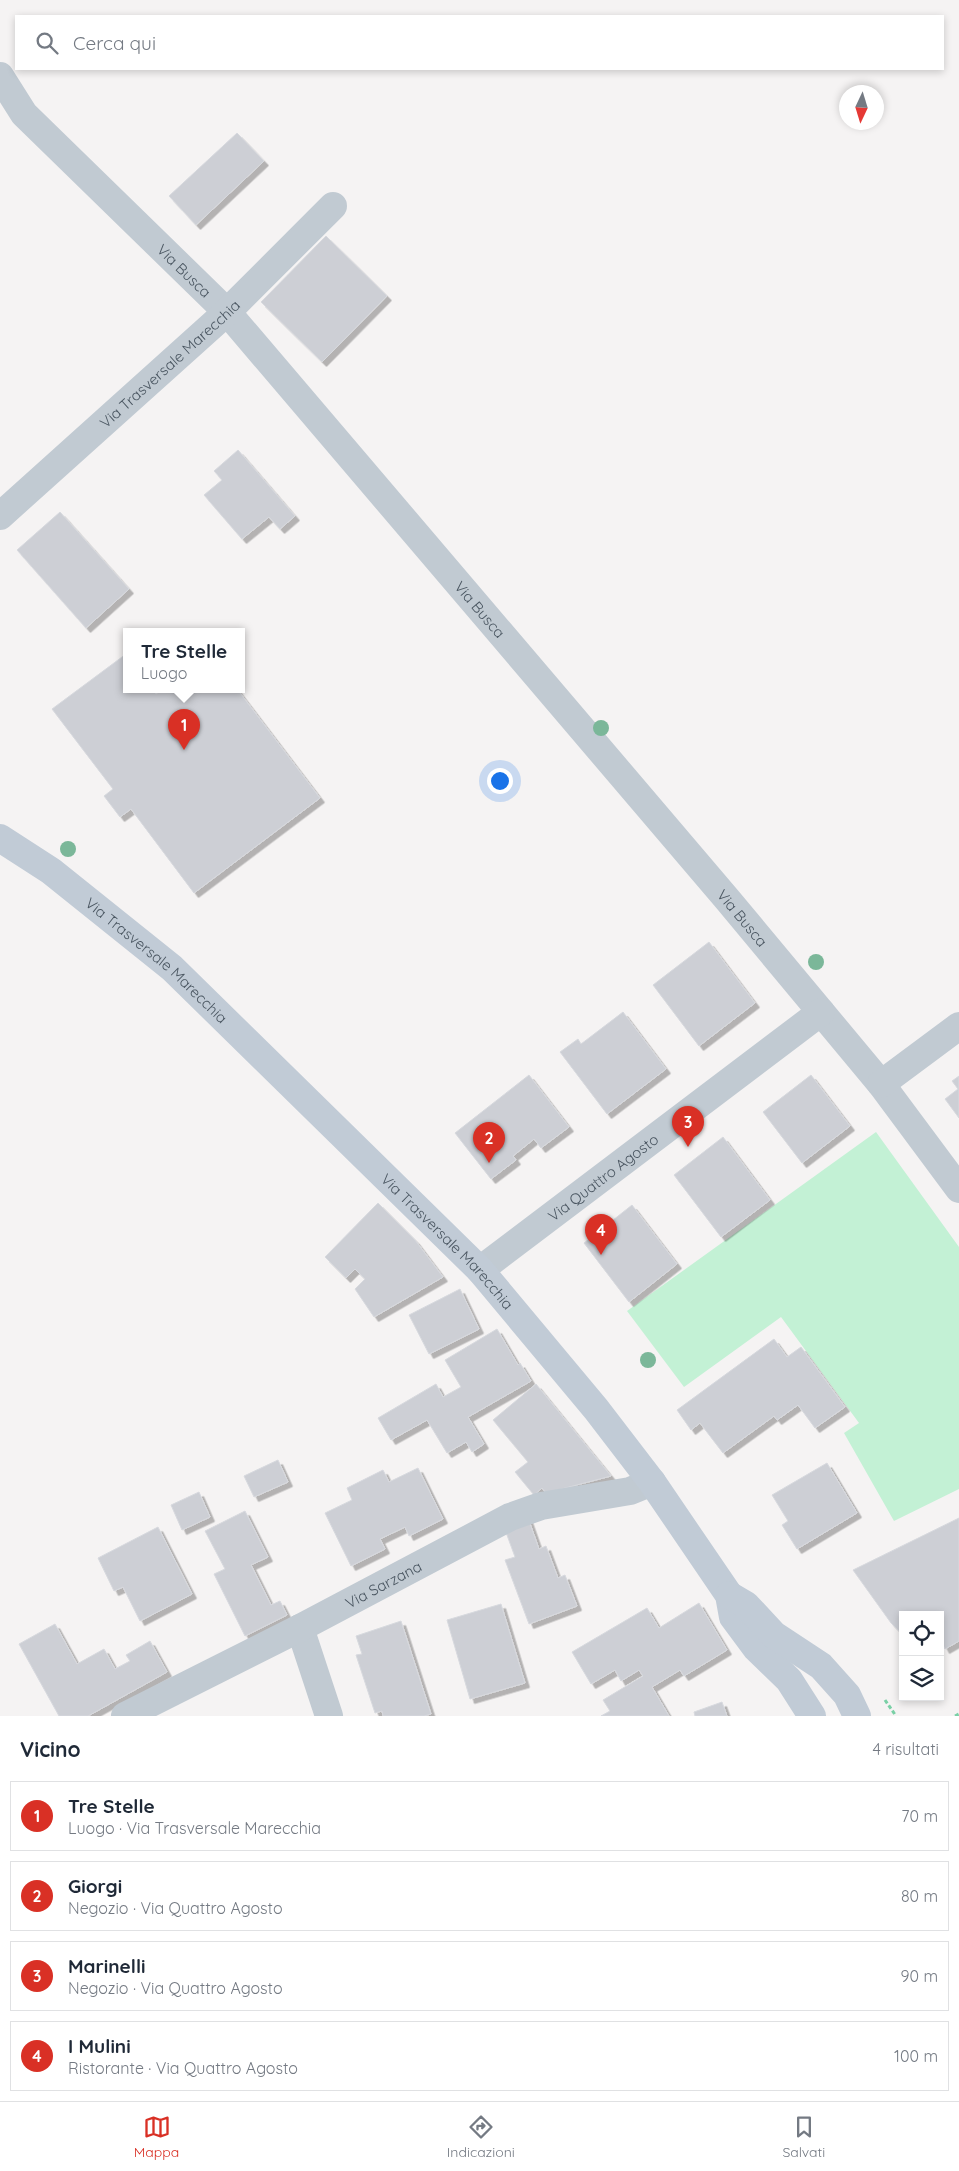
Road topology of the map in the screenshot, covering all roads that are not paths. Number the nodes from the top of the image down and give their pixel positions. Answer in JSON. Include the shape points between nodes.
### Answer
{"nodes":[{"id":1,"x":0,"y":76,"type":"edge"},
{"id":2,"x":333,"y":206,"type":"dead end"},
{"id":3,"x":226,"y":312,"type":"junction"},
{"id":4,"x":0,"y":516,"type":"edge"},
{"id":5,"x":0,"y":838,"type":"edge"},
{"id":6,"x":820,"y":1012,"type":"junction"},
{"id":7,"x":959,"y":1026,"type":"edge"},
{"id":8,"x":881,"y":1084,"type":"junction"},
{"id":9,"x":959,"y":1189,"type":"edge"},
{"id":10,"x":480,"y":1270,"type":"junction"},
{"id":11,"x":652,"y":1482,"type":"junction"},
{"id":12,"x":729,"y":1595,"type":"junction"},
{"id":13,"x":300,"y":1628,"type":"junction"},
{"id":14,"x":125,"y":1716,"type":"edge"},
{"id":15,"x":329,"y":1716,"type":"edge"},
{"id":16,"x":812,"y":1716,"type":"edge"},
{"id":17,"x":857,"y":1716,"type":"edge"}],
"edges":[{"from":1,"to":3,"type":"street","name":"Via Busca","via":[[24,114]]},
{"from":2,"to":3,"type":"street","name":"Via Trasversale Marecchia"},
{"from":3,"to":4,"type":"street","name":"Via Trasversale Marecchia"},
{"from":3,"to":6,"type":"street","name":"Via Busca"},
{"from":5,"to":10,"type":"main road","name":"Via Trasversale Marecchia","via":[[51,872],[172,968]]},
{"from":6,"to":8,"type":"street","name":"Via Busca"},
{"from":6,"to":10,"type":"street","name":"Via Quattro Agosto"},
{"from":7,"to":8,"type":"street"},
{"from":8,"to":9,"type":"street","name":"Via Busca"},
{"from":10,"to":11,"type":"main road","name":"Via Trasversale Marecchia"},
{"from":11,"to":12,"type":"main road","name":"Via Trasversale Marecchia"},
{"from":11,"to":13,"type":"street","name":"Via Sarzana","via":[[630,1491],[541,1506],[510,1517]]},
{"from":12,"to":16,"type":"main road","name":"Via Trasversale Marecchia","via":[[734,1617],[756,1648],[789,1680]]},
{"from":12,"to":17,"type":"main road","via":[[746,1605],[774,1635],[820,1666],[847,1695]]},
{"from":13,"to":14,"type":"street","name":"Via Sarzana"},
{"from":13,"to":15,"type":"street"}]}
